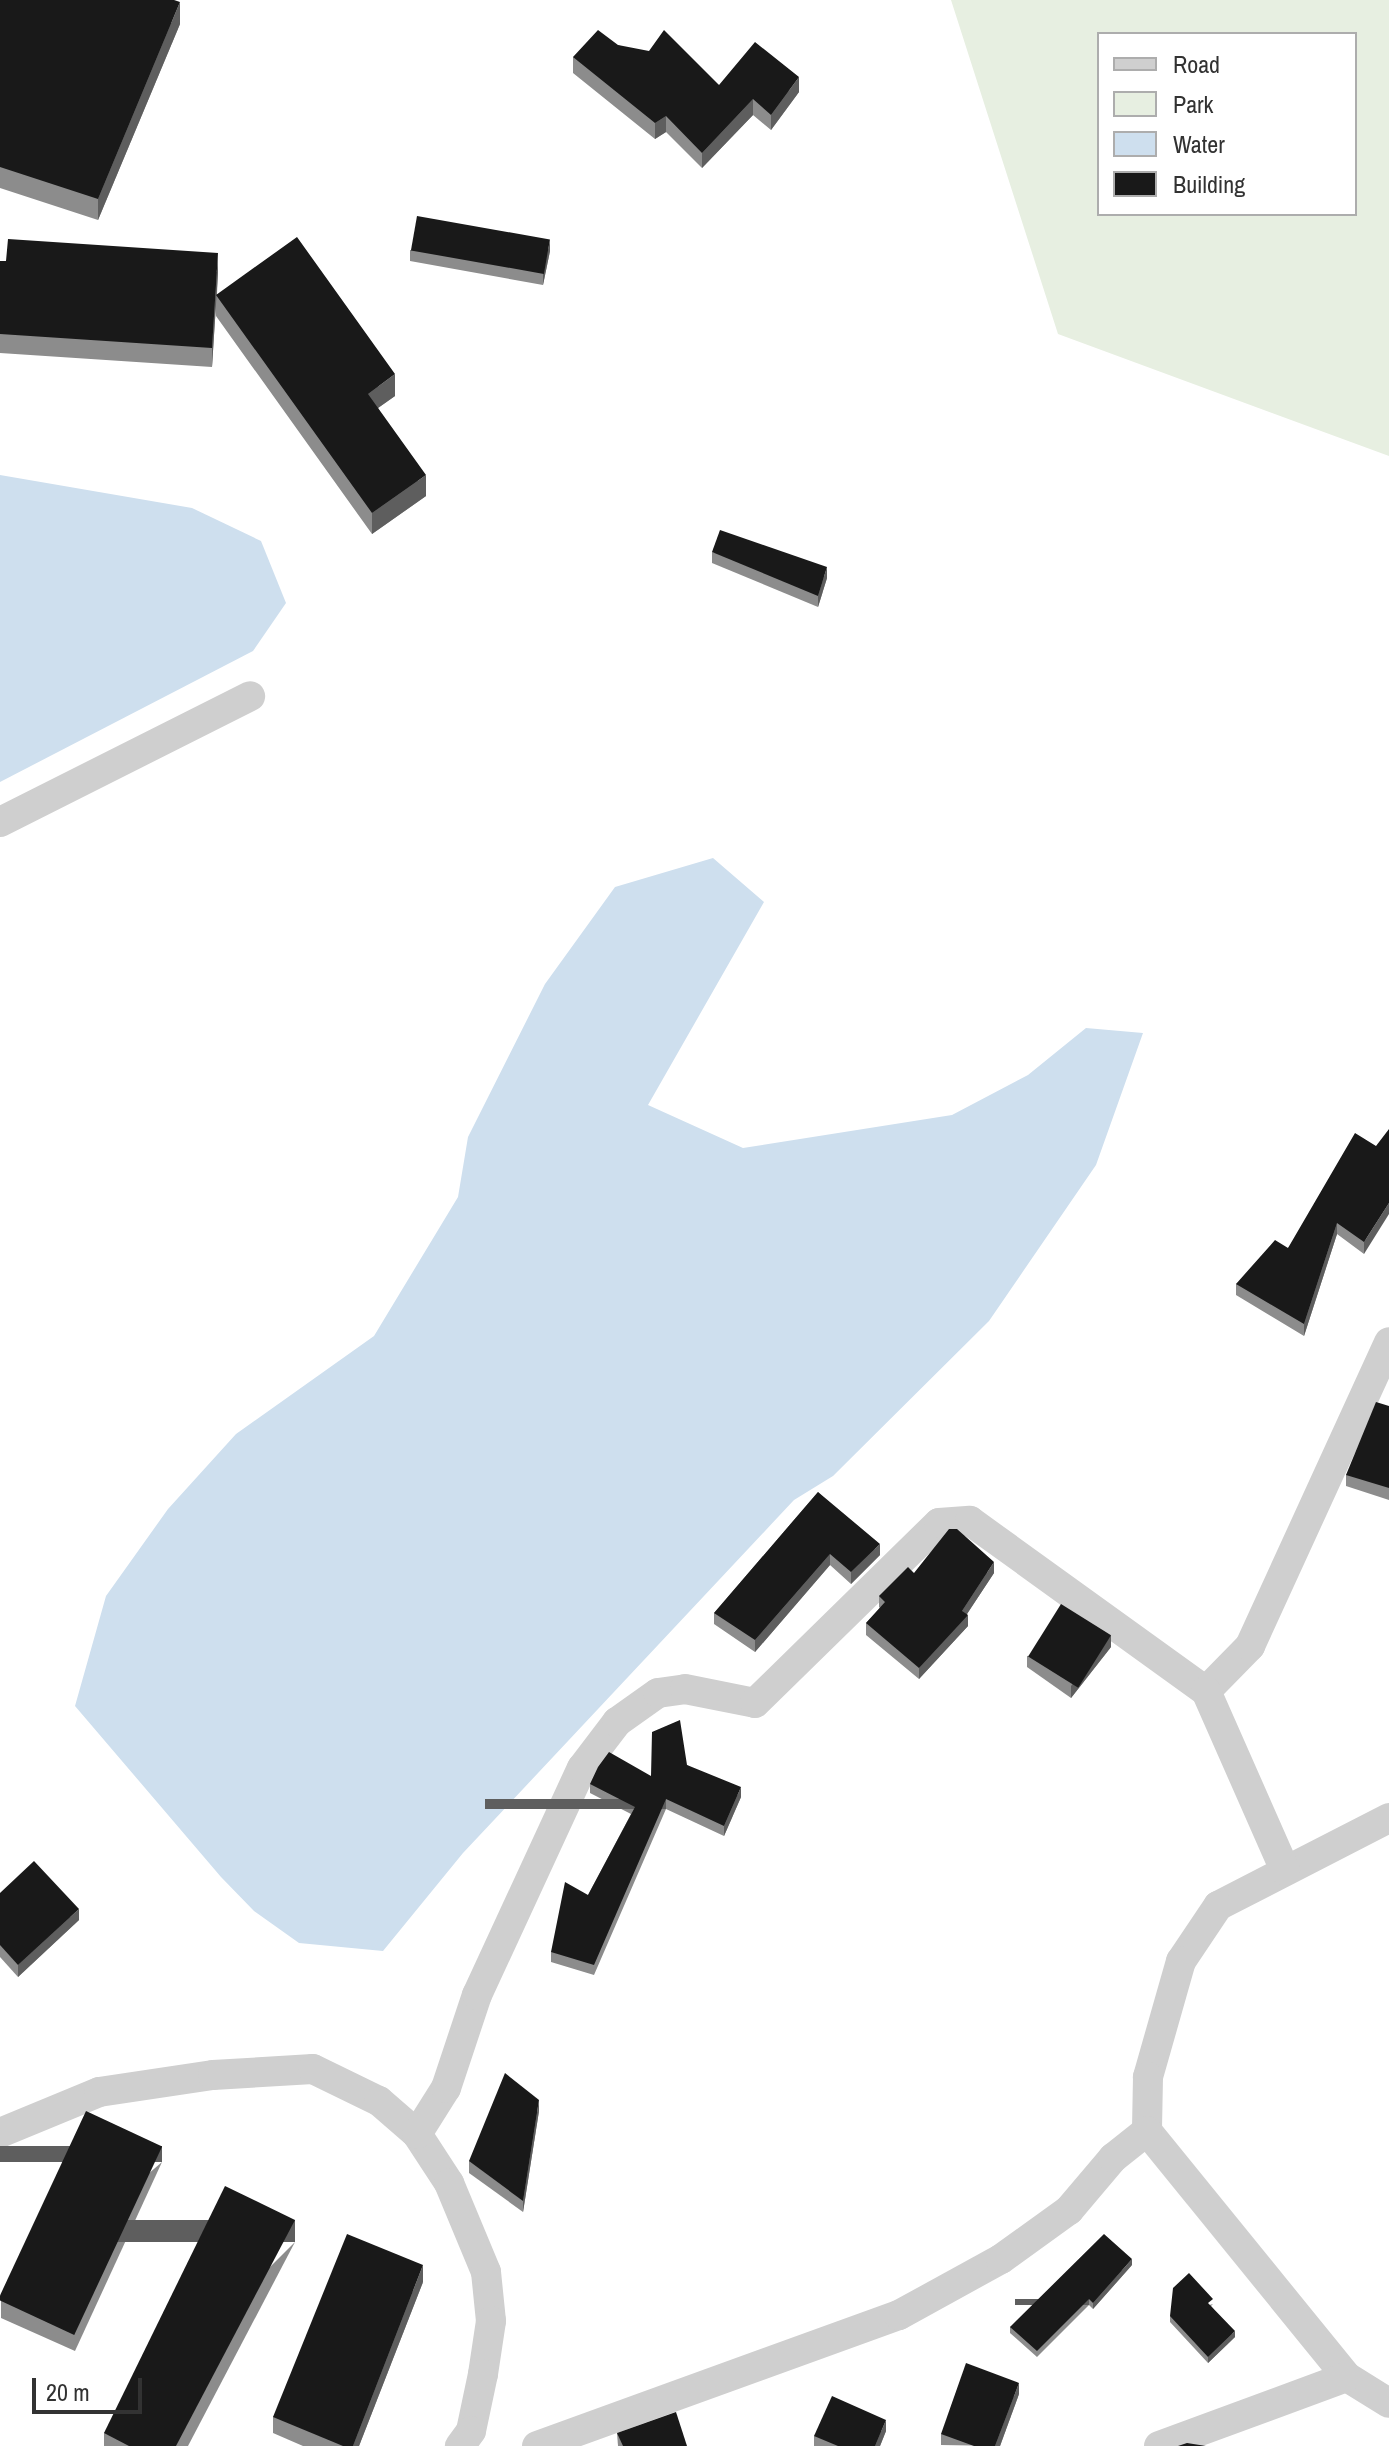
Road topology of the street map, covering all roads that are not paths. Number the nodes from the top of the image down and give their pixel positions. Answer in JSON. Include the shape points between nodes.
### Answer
{"nodes":[{"id":1,"x":250,"y":696,"type":"dead end"},
{"id":2,"x":0,"y":822,"type":"edge"},
{"id":3,"x":1389,"y":1342,"type":"edge"},
{"id":4,"x":1206,"y":1691,"type":"junction"},
{"id":5,"x":1389,"y":1818,"type":"edge"},
{"id":6,"x":1285,"y":1870,"type":"junction"},
{"id":7,"x":1147,"y":2131,"type":"junction"},
{"id":8,"x":0,"y":2133,"type":"edge"},
{"id":9,"x":417,"y":2134,"type":"junction"},
{"id":10,"x":1347,"y":2377,"type":"junction"},
{"id":11,"x":1389,"y":2403,"type":"edge"},
{"id":12,"x":460,"y":2446,"type":"edge"},
{"id":13,"x":537,"y":2446,"type":"edge"},
{"id":14,"x":1159,"y":2446,"type":"edge"}],
"edges":[{"from":1,"to":2,"type":"street"},
{"from":3,"to":4,"type":"street","via":[[1250,1646]]},
{"from":4,"to":6,"type":"street"},
{"from":4,"to":9,"type":"street","via":[[970,1521],[939,1523],[755,1703],[685,1689],[658,1693],[617,1722],[582,1768],[562,1808],[477,1995],[446,2088]]},
{"from":5,"to":6,"type":"street"},
{"from":6,"to":7,"type":"street","via":[[1218,1906],[1181,1961],[1148,2077]]},
{"from":7,"to":10,"type":"street"},
{"from":7,"to":13,"type":"street","via":[[1113,2158],[1069,2210],[1001,2259],[899,2315]]},
{"from":8,"to":9,"type":"street","via":[[99,2092],[213,2075],[313,2069],[379,2101]]},
{"from":9,"to":12,"type":"street","via":[[449,2183],[486,2272],[491,2321],[471,2431]]},
{"from":10,"to":11,"type":"street"},
{"from":10,"to":14,"type":"street"}]}
